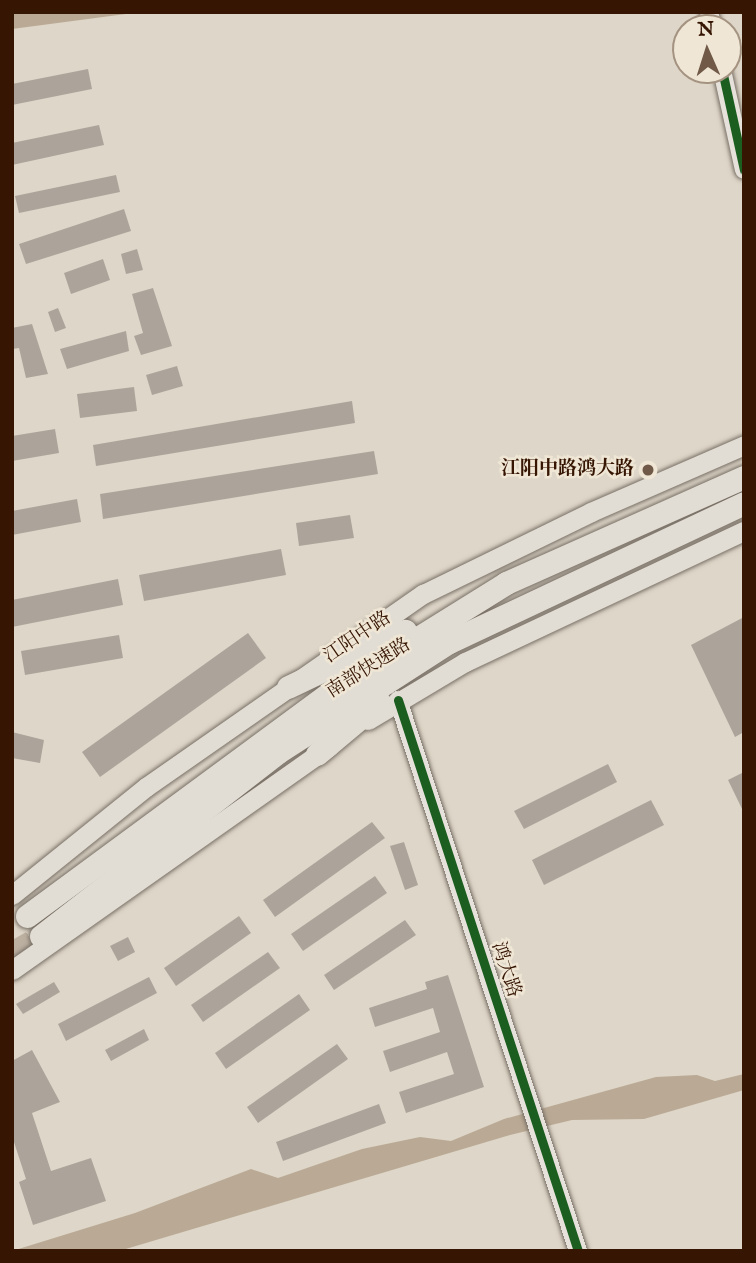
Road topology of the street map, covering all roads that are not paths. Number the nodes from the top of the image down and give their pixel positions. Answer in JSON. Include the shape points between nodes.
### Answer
{"nodes":[{"id":1,"x":725,"y":84,"type":"edge"},
{"id":2,"x":744,"y":170,"type":"edge"},
{"id":3,"x":744,"y":445,"type":"edge"},
{"id":4,"x":744,"y":477,"type":"edge"},
{"id":5,"x":744,"y":503,"type":"edge"},
{"id":6,"x":744,"y":531,"type":"edge"},
{"id":7,"x":506,"y":583,"type":"junction"},
{"id":8,"x":449,"y":642,"type":"junction"},
{"id":9,"x":288,"y":687,"type":"junction"},
{"id":10,"x":398,"y":700,"type":"junction"},
{"id":11,"x":317,"y":754,"type":"junction"},
{"id":12,"x":12,"y":895,"type":"edge"},
{"id":13,"x":27,"y":916,"type":"tunnel mouth"},
{"id":14,"x":39,"y":946,"type":"junction"},
{"id":15,"x":12,"y":970,"type":"edge"},
{"id":16,"x":12,"y":976,"type":"edge"},
{"id":17,"x":578,"y":1251,"type":"edge"}],
"edges":[{"from":1,"to":2,"type":"street"},
{"from":3,"to":9,"type":"main road","name":"江阳中路","via":[[591,512],[423,594]]},
{"from":4,"to":7,"type":"highway","name":"南部快速路"},
{"from":5,"to":8,"type":"highway","name":"南部快速路"},
{"from":6,"to":10,"type":"main road","via":[[606,593]]},
{"from":7,"to":9,"type":"highway"},
{"from":7,"to":13,"type":"highway","name":"南部快速路","via":[[331,692]]},
{"from":8,"to":11,"type":"highway"},
{"from":8,"to":14,"type":"highway","name":"南部快速路","via":[[278,752]]},
{"from":9,"to":12,"type":"main road","name":"江阳中路","via":[[146,787]]},
{"from":10,"to":11,"type":"main road"},
{"from":10,"to":17,"type":"street","name":"鸿大路"},
{"from":11,"to":14,"type":"main road"},
{"from":14,"to":15,"type":"main road"},
{"from":14,"to":16,"type":"street"}]}
